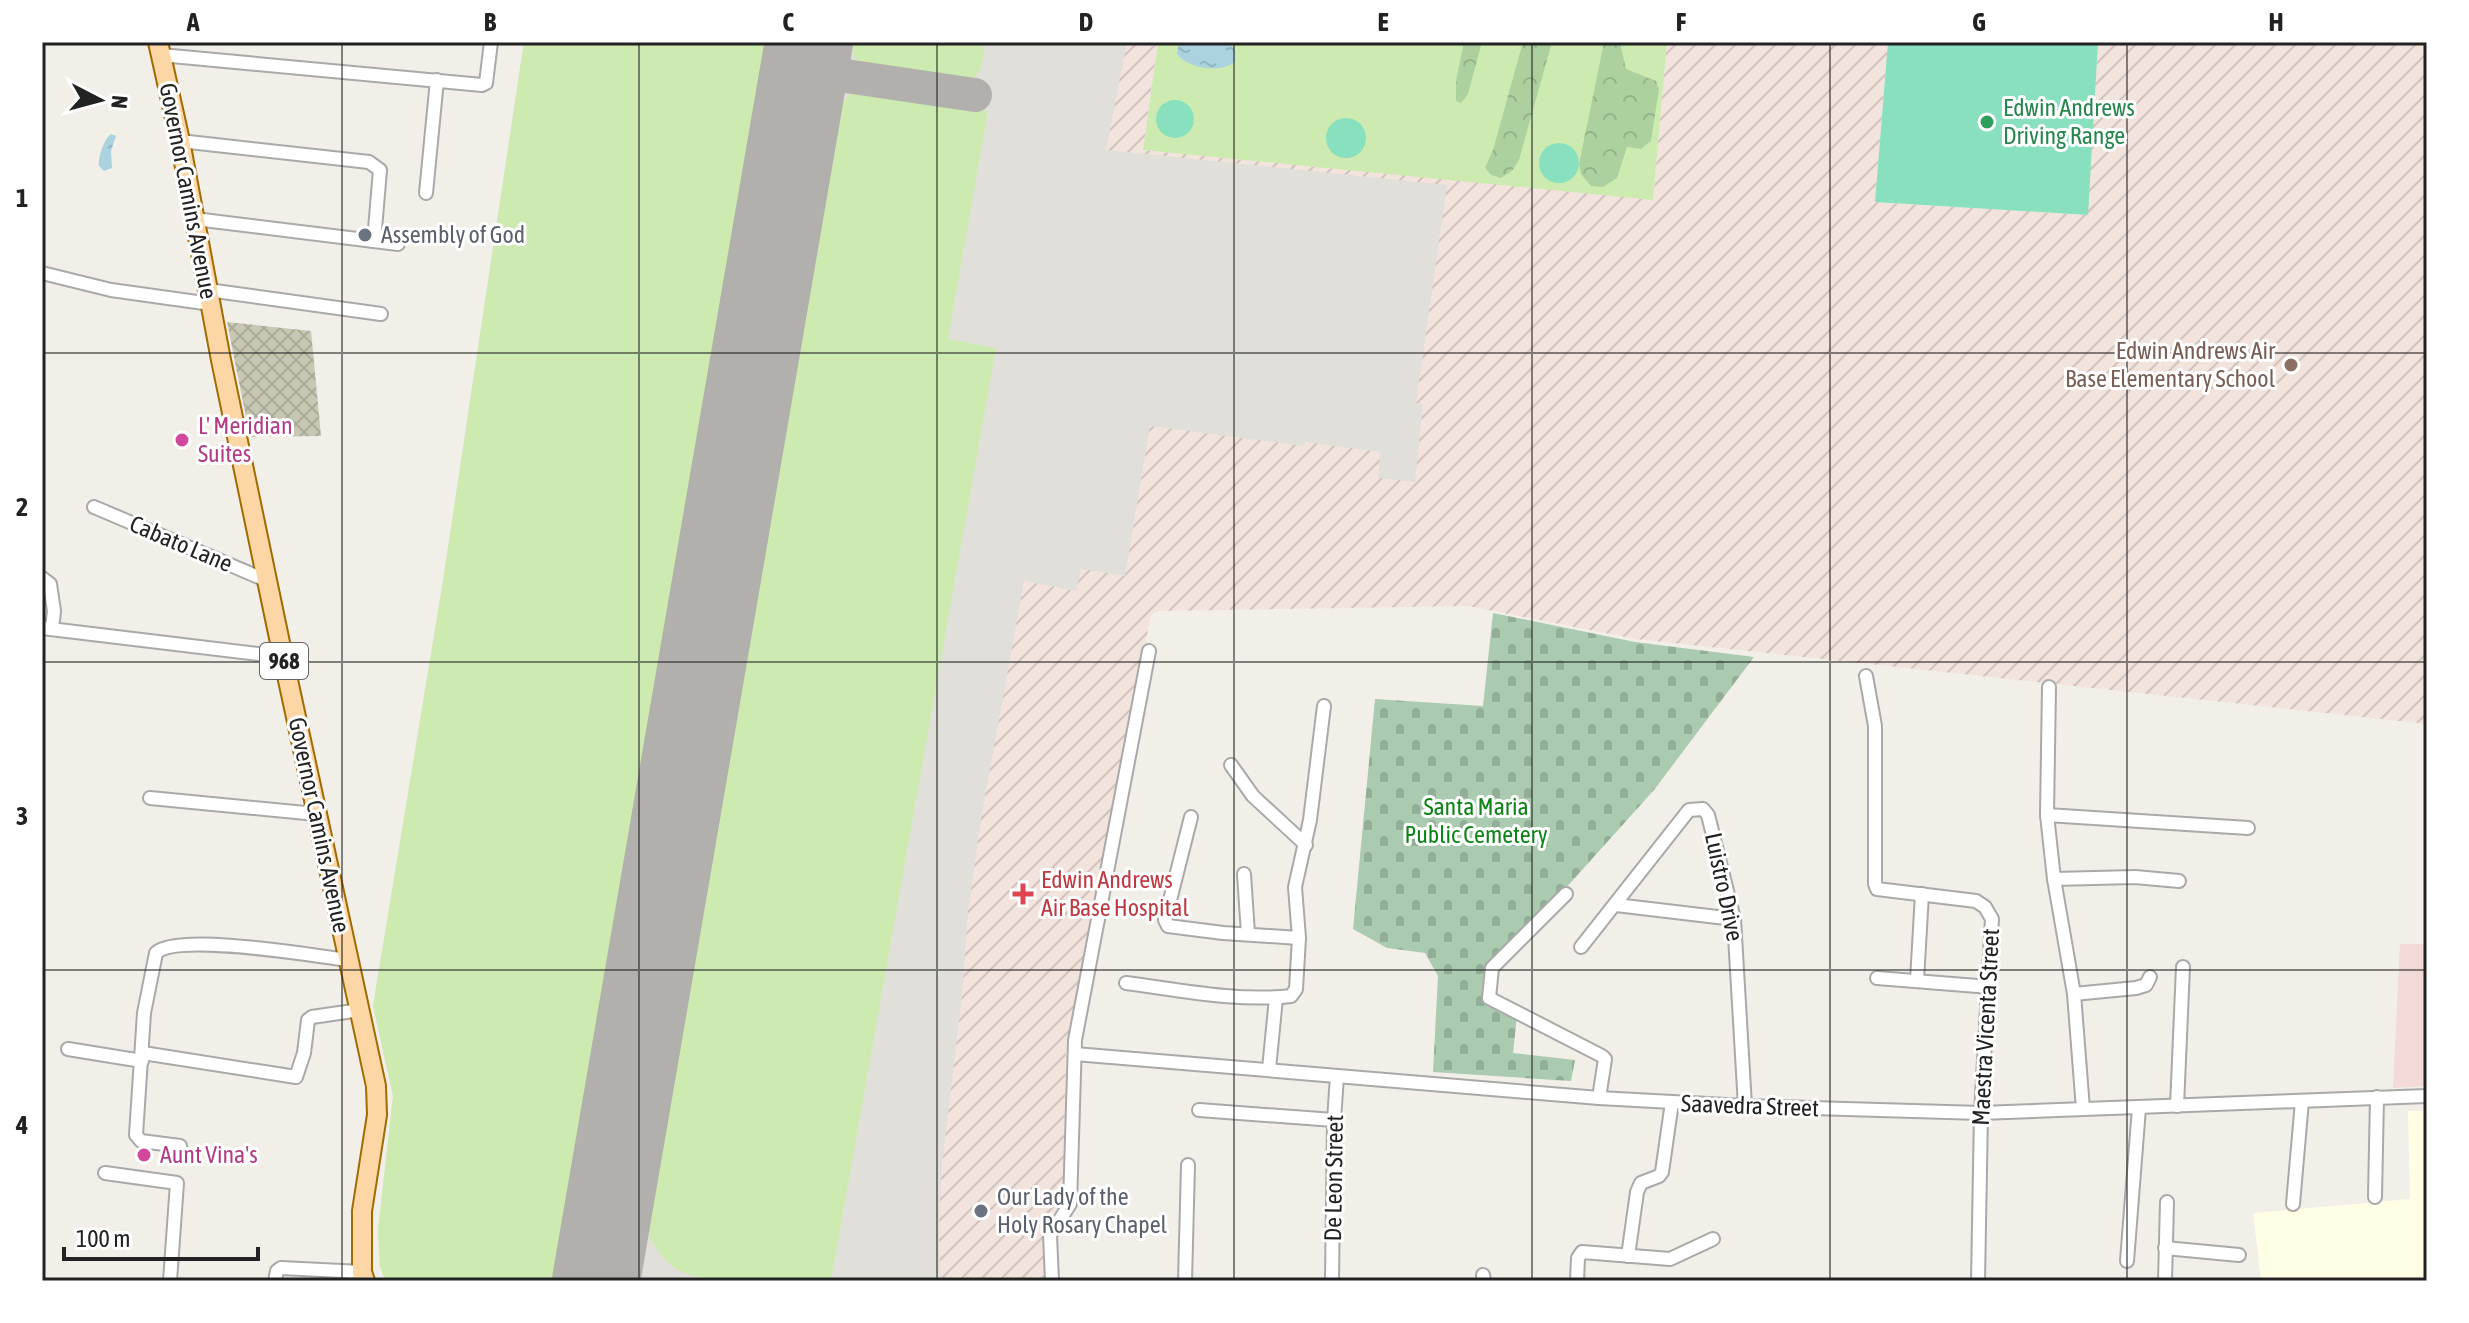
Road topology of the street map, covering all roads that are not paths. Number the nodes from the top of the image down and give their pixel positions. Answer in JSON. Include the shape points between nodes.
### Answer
{"nodes":[{"id":1,"x":491,"y":42,"type":"edge"},
{"id":2,"x":160,"y":49,"type":"edge"},
{"id":3,"x":437,"y":80,"type":"junction"},
{"id":4,"x":180,"y":141,"type":"junction"},
{"id":5,"x":426,"y":193,"type":"dead end"},
{"id":6,"x":195,"y":219,"type":"junction"},
{"id":7,"x":374,"y":241,"type":"junction"},
{"id":8,"x":398,"y":244,"type":"dead end"},
{"id":9,"x":42,"y":273,"type":"edge"},
{"id":10,"x":210,"y":297,"type":"junction"},
{"id":11,"x":381,"y":314,"type":"dead end"},
{"id":12,"x":94,"y":507,"type":"dead end"},
{"id":13,"x":42,"y":578,"type":"edge"},
{"id":14,"x":268,"y":581,"type":"junction"},
{"id":15,"x":47,"y":629,"type":"edge"},
{"id":16,"x":1149,"y":651,"type":"dead end"},
{"id":17,"x":283,"y":657,"type":"junction"},
{"id":18,"x":1866,"y":676,"type":"dead end"},
{"id":19,"x":2049,"y":687,"type":"dead end"},
{"id":20,"x":1324,"y":706,"type":"dead end"},
{"id":21,"x":1231,"y":765,"type":"dead end"},
{"id":22,"x":150,"y":798,"type":"dead end"},
{"id":23,"x":316,"y":814,"type":"junction"},
{"id":24,"x":2047,"y":815,"type":"junction"},
{"id":25,"x":1191,"y":817,"type":"dead end"},
{"id":26,"x":2248,"y":828,"type":"dead end"},
{"id":27,"x":1306,"y":845,"type":"junction"},
{"id":28,"x":1244,"y":874,"type":"dead end"},
{"id":29,"x":2054,"y":879,"type":"junction"},
{"id":30,"x":2179,"y":881,"type":"dead end"},
{"id":31,"x":1566,"y":894,"type":"dead end"},
{"id":32,"x":1922,"y":894,"type":"junction"},
{"id":33,"x":1616,"y":905,"type":"junction"},
{"id":34,"x":1734,"y":919,"type":"junction"},
{"id":35,"x":1248,"y":934,"type":"junction"},
{"id":36,"x":1299,"y":938,"type":"junction"},
{"id":37,"x":1581,"y":947,"type":"dead end"},
{"id":38,"x":348,"y":960,"type":"junction"},
{"id":39,"x":2183,"y":967,"type":"dead end"},
{"id":40,"x":2150,"y":977,"type":"dead end"},
{"id":41,"x":1877,"y":978,"type":"dead end"},
{"id":42,"x":1917,"y":980,"type":"junction"},
{"id":43,"x":1126,"y":983,"type":"dead end"},
{"id":44,"x":1990,"y":987,"type":"junction"},
{"id":45,"x":2074,"y":994,"type":"junction"},
{"id":46,"x":1276,"y":998,"type":"junction"},
{"id":47,"x":360,"y":1010,"type":"junction"},
{"id":48,"x":68,"y":1049,"type":"dead end"},
{"id":49,"x":1075,"y":1054,"type":"junction"},
{"id":50,"x":143,"y":1057,"type":"junction"},
{"id":51,"x":1269,"y":1069,"type":"junction"},
{"id":52,"x":1337,"y":1076,"type":"junction"},
{"id":53,"x":2427,"y":1096,"type":"edge"},
{"id":54,"x":2377,"y":1097,"type":"junction"},
{"id":55,"x":1599,"y":1098,"type":"junction"},
{"id":56,"x":2302,"y":1101,"type":"junction"},
{"id":57,"x":1672,"y":1102,"type":"junction"},
{"id":58,"x":1745,"y":1106,"type":"junction"},
{"id":59,"x":2177,"y":1106,"type":"junction"},
{"id":60,"x":2139,"y":1108,"type":"junction"},
{"id":61,"x":2083,"y":1109,"type":"junction"},
{"id":62,"x":1199,"y":1110,"type":"dead end"},
{"id":63,"x":1981,"y":1113,"type":"junction"},
{"id":64,"x":1334,"y":1120,"type":"junction"},
{"id":65,"x":180,"y":1146,"type":"dead end"},
{"id":66,"x":1188,"y":1165,"type":"dead end"},
{"id":67,"x":105,"y":1173,"type":"dead end"},
{"id":68,"x":2375,"y":1197,"type":"dead end"},
{"id":69,"x":2167,"y":1202,"type":"dead end"},
{"id":70,"x":2293,"y":1204,"type":"dead end"},
{"id":71,"x":1713,"y":1239,"type":"dead end"},
{"id":72,"x":2165,"y":1248,"type":"junction"},
{"id":73,"x":2239,"y":1255,"type":"dead end"},
{"id":74,"x":1628,"y":1256,"type":"junction"},
{"id":75,"x":2127,"y":1261,"type":"dead end"},
{"id":76,"x":364,"y":1276,"type":"edge"},
{"id":77,"x":170,"y":1281,"type":"edge"},
{"id":78,"x":275,"y":1281,"type":"edge"},
{"id":79,"x":1052,"y":1281,"type":"edge"},
{"id":80,"x":1185,"y":1281,"type":"edge"},
{"id":81,"x":1332,"y":1281,"type":"edge"},
{"id":82,"x":1577,"y":1281,"type":"edge"},
{"id":83,"x":1978,"y":1281,"type":"edge"},
{"id":84,"x":2165,"y":1281,"type":"edge"}],
"edges":[{"from":1,"to":3,"type":"street","via":[[485,85]]},
{"from":2,"to":3,"type":"street"},
{"from":2,"to":4,"type":"main road","name":"Governor Camins Avenue","number":"968"},
{"from":3,"to":5,"type":"street"},
{"from":4,"to":6,"type":"main road","name":"Governor Camins Avenue","number":"968"},
{"from":4,"to":7,"type":"street","via":[[375,165],[380,170]]},
{"from":6,"to":7,"type":"street"},
{"from":6,"to":10,"type":"main road","name":"Governor Camins Avenue","number":"968"},
{"from":7,"to":8,"type":"street"},
{"from":9,"to":10,"type":"street","via":[[111,290]]},
{"from":10,"to":11,"type":"street"},
{"from":10,"to":14,"type":"main road","name":"Governor Camins Avenue","number":"968"},
{"from":12,"to":14,"type":"street","name":"Cabato Lane"},
{"from":13,"to":15,"type":"street","via":[[50,584],[54,611]]},
{"from":14,"to":17,"type":"main road","name":"Governor Camins Avenue","number":"968"},
{"from":15,"to":17,"type":"street"},
{"from":16,"to":49,"type":"street"},
{"from":17,"to":23,"type":"main road","name":"Governor Camins Avenue","number":"968"},
{"from":18,"to":32,"type":"street","name":"Maestra Vicenta Street","via":[[1875,726],[1875,884],[1881,891]]},
{"from":19,"to":24,"type":"street"},
{"from":20,"to":27,"type":"street"},
{"from":21,"to":27,"type":"street","via":[[1253,796]]},
{"from":22,"to":23,"type":"street"},
{"from":23,"to":38,"type":"main road","name":"Governor Camins Avenue","number":"968"},
{"from":24,"to":26,"type":"street"},
{"from":24,"to":29,"type":"street"},
{"from":25,"to":35,"type":"street","via":[[1166,923]]},
{"from":27,"to":36,"type":"street","via":[[1295,887]]},
{"from":28,"to":35,"type":"street"},
{"from":29,"to":30,"type":"street"},
{"from":29,"to":45,"type":"street"},
{"from":31,"to":55,"type":"street","via":[[1492,968],[1489,998],[1602,1056]]},
{"from":32,"to":42,"type":"street"},
{"from":32,"to":44,"type":"street","name":"Maestra Vicenta Street","via":[[1976,901],[1985,907],[1992,919]]},
{"from":33,"to":34,"type":"street"},
{"from":33,"to":34,"type":"street","name":"Luistro Drive","via":[[1689,810],[1696,808],[1708,815]]},
{"from":33,"to":37,"type":"street","name":"Luistro Drive"},
{"from":34,"to":58,"type":"street","name":"Luistro Drive"},
{"from":35,"to":36,"type":"street"},
{"from":36,"to":46,"type":"street","via":[[1296,989],[1291,996]]},
{"from":38,"to":47,"type":"main road","name":"Governor Camins Avenue","number":"968"},
{"from":38,"to":50,"type":"street","via":[[251,947],[161,948],[150,976]]},
{"from":39,"to":59,"type":"street"},
{"from":40,"to":45,"type":"street","via":[[2136,988]]},
{"from":41,"to":42,"type":"street"},
{"from":42,"to":44,"type":"street"},
{"from":43,"to":46,"type":"street"},
{"from":44,"to":63,"type":"street","name":"Maestra Vicenta Street"},
{"from":45,"to":61,"type":"street"},
{"from":46,"to":51,"type":"street"},
{"from":47,"to":50,"type":"street","via":[[308,1020],[296,1077]]},
{"from":47,"to":76,"type":"main road","name":"Governor Camins Avenue","number":"968","via":[[377,1115],[362,1211]]},
{"from":48,"to":50,"type":"street"},
{"from":49,"to":51,"type":"street","name":"Saavedra Street"},
{"from":49,"to":79,"type":"street","via":[[1070,1204],[1050,1235]]},
{"from":50,"to":65,"type":"street","via":[[136,1135],[141,1141]]},
{"from":51,"to":52,"type":"street","name":"Saavedra Street"},
{"from":52,"to":55,"type":"street","name":"Saavedra Street"},
{"from":52,"to":64,"type":"street","name":"De Leon Street"},
{"from":53,"to":54,"type":"street","name":"Saavedra Street"},
{"from":54,"to":56,"type":"street","name":"Saavedra Street"},
{"from":54,"to":68,"type":"street"},
{"from":55,"to":57,"type":"street","name":"Saavedra Street"},
{"from":56,"to":59,"type":"street","name":"Saavedra Street"},
{"from":56,"to":70,"type":"street"},
{"from":57,"to":58,"type":"street","name":"Saavedra Street"},
{"from":57,"to":74,"type":"street","via":[[1662,1172],[1641,1183],[1637,1192]]},
{"from":58,"to":63,"type":"street","name":"Saavedra Street"},
{"from":59,"to":60,"type":"street","name":"Saavedra Street"},
{"from":60,"to":61,"type":"street","name":"Saavedra Street"},
{"from":60,"to":75,"type":"street"},
{"from":61,"to":63,"type":"street","name":"Saavedra Street"},
{"from":62,"to":64,"type":"street"},
{"from":63,"to":83,"type":"street","name":"Maestra Vicenta Street"},
{"from":64,"to":81,"type":"street","name":"De Leon Street"},
{"from":66,"to":80,"type":"street"},
{"from":67,"to":77,"type":"street","via":[[177,1183]]},
{"from":69,"to":72,"type":"street"},
{"from":71,"to":74,"type":"street","via":[[1670,1259]]},
{"from":72,"to":73,"type":"street"},
{"from":72,"to":84,"type":"street"},
{"from":74,"to":82,"type":"street","via":[[1582,1252]]},
{"from":76,"to":78,"type":"street","via":[[281,1268]]}]}
